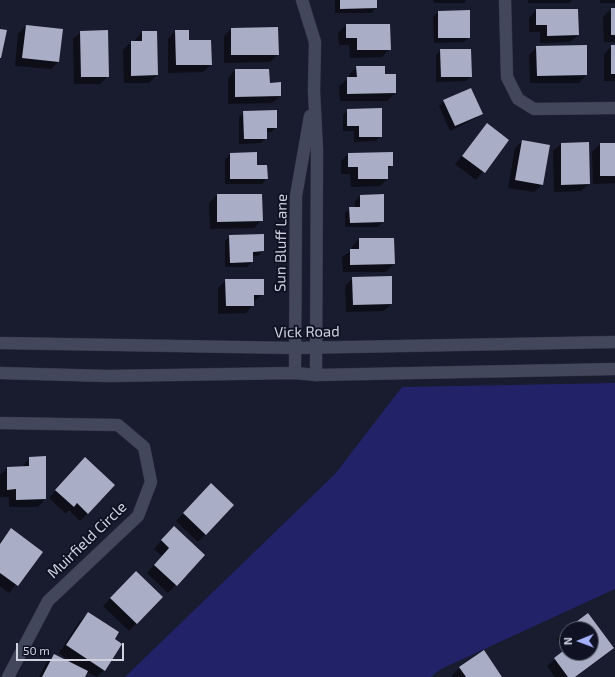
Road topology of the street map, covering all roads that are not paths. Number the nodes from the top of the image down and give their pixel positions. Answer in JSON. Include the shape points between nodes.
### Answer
{"nodes":[{"id":1,"x":302,"y":0,"type":"edge"},
{"id":2,"x":505,"y":0,"type":"edge"},
{"id":3,"x":314,"y":91,"type":"junction"},
{"id":4,"x":615,"y":108,"type":"edge"},
{"id":5,"x":615,"y":342,"type":"edge"},
{"id":6,"x":0,"y":343,"type":"edge"},
{"id":7,"x":295,"y":348,"type":"junction"},
{"id":8,"x":317,"y":348,"type":"junction"},
{"id":9,"x":615,"y":369,"type":"edge"},
{"id":10,"x":0,"y":373,"type":"edge"},
{"id":11,"x":294,"y":373,"type":"junction"},
{"id":12,"x":316,"y":375,"type":"junction"},
{"id":13,"x":0,"y":423,"type":"edge"},
{"id":14,"x":8,"y":677,"type":"edge"}],
"edges":[{"from":1,"to":3,"type":"street","name":"Sun Bluff Lane","via":[[315,42]]},
{"from":2,"to":4,"type":"street","via":[[506,77],[518,99],[534,109]]},
{"from":3,"to":7,"type":"street","name":"Sun Bluff Lane","via":[[296,196]]},
{"from":3,"to":8,"type":"street","name":"Sun Bluff Lane","via":[[318,157]]},
{"from":5,"to":8,"type":"street","name":"Vick Road"},
{"from":6,"to":7,"type":"street","name":"Vick Road"},
{"from":7,"to":8,"type":"street","name":"Vick Road"},
{"from":7,"to":11,"type":"street","name":"Sun Bluff Lane"},
{"from":8,"to":12,"type":"street","name":"Sun Bluff Lane"},
{"from":9,"to":12,"type":"street"},
{"from":10,"to":11,"type":"street","via":[[108,376]]},
{"from":11,"to":12,"type":"street"},
{"from":13,"to":14,"type":"street","name":"Muirfield Circle","via":[[118,425],[144,447],[151,482],[138,516],[48,601]]}]}
